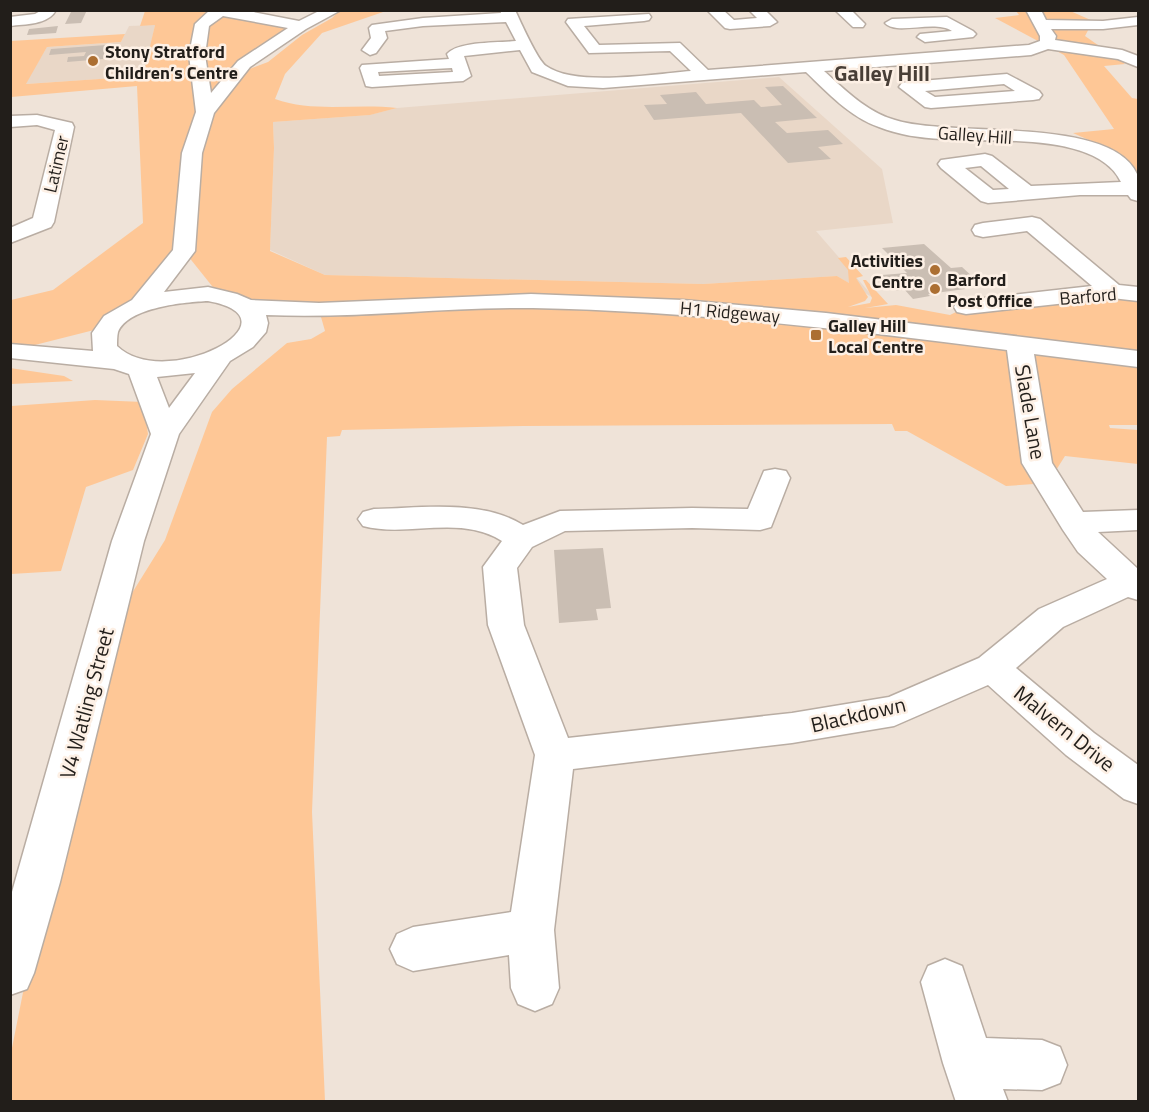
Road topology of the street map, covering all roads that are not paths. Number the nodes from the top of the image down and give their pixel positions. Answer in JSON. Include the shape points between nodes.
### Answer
{"nodes":[{"id":1,"x":49,"y":10,"type":"edge"},
{"id":2,"x":242,"y":10,"type":"edge"},
{"id":3,"x":334,"y":10,"type":"edge"},
{"id":4,"x":714,"y":10,"type":"edge"},
{"id":5,"x":756,"y":10,"type":"edge"},
{"id":6,"x":842,"y":10,"type":"edge"},
{"id":7,"x":1132,"y":10,"type":"edge"},
{"id":8,"x":218,"y":11,"type":"edge"},
{"id":9,"x":508,"y":14,"type":"edge"},
{"id":10,"x":1138,"y":14,"type":"edge"},
{"id":11,"x":644,"y":17,"type":"dead end"},
{"id":12,"x":1038,"y":17,"type":"edge"},
{"id":13,"x":1138,"y":21,"type":"edge"},
{"id":14,"x":10,"y":22,"type":"edge"},
{"id":15,"x":858,"y":24,"type":"dead end"},
{"id":16,"x":305,"y":25,"type":"junction"},
{"id":17,"x":913,"y":40,"type":"dead end"},
{"id":18,"x":1047,"y":44,"type":"junction"},
{"id":19,"x":526,"y":45,"type":"junction"},
{"id":20,"x":370,"y":50,"type":"dead end"},
{"id":21,"x":944,"y":58,"type":"junction"},
{"id":22,"x":1138,"y":62,"type":"edge"},
{"id":23,"x":457,"y":63,"type":"junction"},
{"id":24,"x":810,"y":67,"type":"junction"},
{"id":25,"x":704,"y":75,"type":"junction"},
{"id":26,"x":1014,"y":97,"type":"junction"},
{"id":27,"x":1034,"y":110,"type":"dead end"},
{"id":28,"x":205,"y":112,"type":"junction"},
{"id":29,"x":10,"y":122,"type":"edge"},
{"id":30,"x":1137,"y":192,"type":"edge"},
{"id":31,"x":1027,"y":193,"type":"dead end"},
{"id":32,"x":983,"y":230,"type":"dead end"},
{"id":33,"x":10,"y":236,"type":"edge"},
{"id":34,"x":184,"y":251,"type":"junction"},
{"id":35,"x":1112,"y":291,"type":"junction"},
{"id":36,"x":1138,"y":294,"type":"edge"},
{"id":37,"x":220,"y":296,"type":"junction"},
{"id":38,"x":141,"y":305,"type":"junction"},
{"id":39,"x":247,"y":307,"type":"junction"},
{"id":40,"x":966,"y":307,"type":"dead end"},
{"id":41,"x":319,"y":310,"type":"junction"},
{"id":42,"x":110,"y":326,"type":"junction"},
{"id":43,"x":245,"y":341,"type":"junction"},
{"id":44,"x":1019,"y":344,"type":"junction"},
{"id":45,"x":11,"y":351,"type":"edge"},
{"id":46,"x":220,"y":357,"type":"junction"},
{"id":47,"x":1138,"y":358,"type":"edge"},
{"id":48,"x":128,"y":364,"type":"junction"},
{"id":49,"x":165,"y":434,"type":"junction"},
{"id":50,"x":776,"y":478,"type":"dead end"},
{"id":51,"x":374,"y":519,"type":"dead end"},
{"id":52,"x":1138,"y":520,"type":"edge"},
{"id":53,"x":1074,"y":523,"type":"junction"},
{"id":54,"x":521,"y":539,"type":"junction"},
{"id":55,"x":1134,"y":585,"type":"edge"},
{"id":56,"x":992,"y":668,"type":"junction"},
{"id":57,"x":555,"y":755,"type":"junction"},
{"id":58,"x":1138,"y":787,"type":"edge"},
{"id":59,"x":531,"y":930,"type":"junction"},
{"id":60,"x":413,"y":949,"type":"dead end"},
{"id":61,"x":10,"y":973,"type":"edge"},
{"id":62,"x":945,"y":982,"type":"dead end"},
{"id":63,"x":535,"y":988,"type":"dead end"},
{"id":64,"x":1042,"y":1065,"type":"dead end"},
{"id":65,"x":975,"y":1082,"type":"edge"}],
"edges":[{"from":1,"to":14,"type":"street","via":[[38,18]]},
{"from":2,"to":16,"type":"street"},
{"from":3,"to":16,"type":"street"},
{"from":4,"to":5,"type":"street","via":[[730,25],[770,22]]},
{"from":6,"to":15,"type":"street"},
{"from":7,"to":10,"type":"street"},
{"from":8,"to":16,"type":"street"},
{"from":8,"to":28,"type":"street","via":[[202,24],[197,55]]},
{"from":9,"to":19,"type":"street"},
{"from":9,"to":20,"type":"street","via":[[377,28],[379,38]]},
{"from":11,"to":25,"type":"street","via":[[573,22],[595,50],[619,50],[628,59],[684,56]]},
{"from":12,"to":13,"type":"street","via":[[1103,25]]},
{"from":12,"to":18,"type":"street","via":[[1048,36]]},
{"from":16,"to":28,"type":"street","via":[[244,64]]},
{"from":17,"to":21,"type":"street"},
{"from":18,"to":21,"type":"street","via":[[1031,50]]},
{"from":18,"to":22,"type":"street","via":[[1122,55]]},
{"from":19,"to":23,"type":"street","via":[[467,50],[455,54]]},
{"from":19,"to":25,"type":"street","via":[[538,69],[568,81],[603,83]]},
{"from":21,"to":24,"type":"street"},
{"from":23,"to":23,"type":"street","via":[[463,76],[372,82],[368,68]]},
{"from":24,"to":25,"type":"street"},
{"from":24,"to":30,"type":"street","name":"Galley Hill","via":[[862,113],[888,124],[915,131],[1053,131],[1118,162]]},
{"from":26,"to":26,"type":"street","via":[[1033,95],[1007,78],[908,87],[930,103]]},
{"from":26,"to":27,"type":"street"},
{"from":28,"to":34,"type":"street","via":[[192,153]]},
{"from":29,"to":33,"type":"street","name":"Latimer","via":[[37,120],[65,127],[43,222]]},
{"from":30,"to":31,"type":"street","via":[[1078,187]]},
{"from":32,"to":35,"type":"street","via":[[1032,224]]},
{"from":34,"to":37,"type":"street"},
{"from":34,"to":38,"type":"street"},
{"from":35,"to":36,"type":"street","name":"Barford"},
{"from":35,"to":40,"type":"street","name":"Barford"},
{"from":37,"to":38,"type":"street","via":[[181,295]]},
{"from":37,"to":39,"type":"street","name":"H1 Ridgeway"},
{"from":38,"to":42,"type":"street"},
{"from":39,"to":41,"type":"street","name":"H1 Ridgeway"},
{"from":39,"to":43,"type":"street","via":[[255,320]]},
{"from":41,"to":43,"type":"street","name":"H1 Ridgeway"},
{"from":41,"to":44,"type":"street","name":"H1 Ridgeway","via":[[531,301],[683,307]]},
{"from":42,"to":45,"type":"street"},
{"from":42,"to":48,"type":"street","via":[[103,341],[109,355]]},
{"from":43,"to":46,"type":"street","name":"H1 Ridgeway"},
{"from":44,"to":47,"type":"street","name":"H1 Ridgeway"},
{"from":44,"to":53,"type":"street","name":"Slade Lane","via":[[1037,463]]},
{"from":45,"to":48,"type":"street"},
{"from":46,"to":48,"type":"street","via":[[181,368]]},
{"from":46,"to":49,"type":"street","name":"V4 Watling Street"},
{"from":48,"to":49,"type":"street"},
{"from":49,"to":61,"type":"street","name":"V4 Watling Street","via":[[128,541],[38,882]]},
{"from":50,"to":54,"type":"street","via":[[759,529],[692,518],[560,521]]},
{"from":51,"to":54,"type":"street","via":[[446,518],[481,522]]},
{"from":52,"to":53,"type":"street"},
{"from":53,"to":55,"type":"street","name":"Slade Lane","via":[[1089,544]]},
{"from":54,"to":57,"type":"street","via":[[500,567],[506,625]]},
{"from":55,"to":56,"type":"street","name":"Blackdown","via":[[1051,618]]},
{"from":56,"to":57,"type":"street","name":"Blackdown","via":[[894,711],[792,728]]},
{"from":56,"to":58,"type":"street","name":"Malvern Drive","via":[[1080,744]]},
{"from":57,"to":59,"type":"street"},
{"from":59,"to":60,"type":"street"},
{"from":59,"to":63,"type":"street"},
{"from":62,"to":65,"type":"street"},
{"from":64,"to":65,"type":"street"}]}
